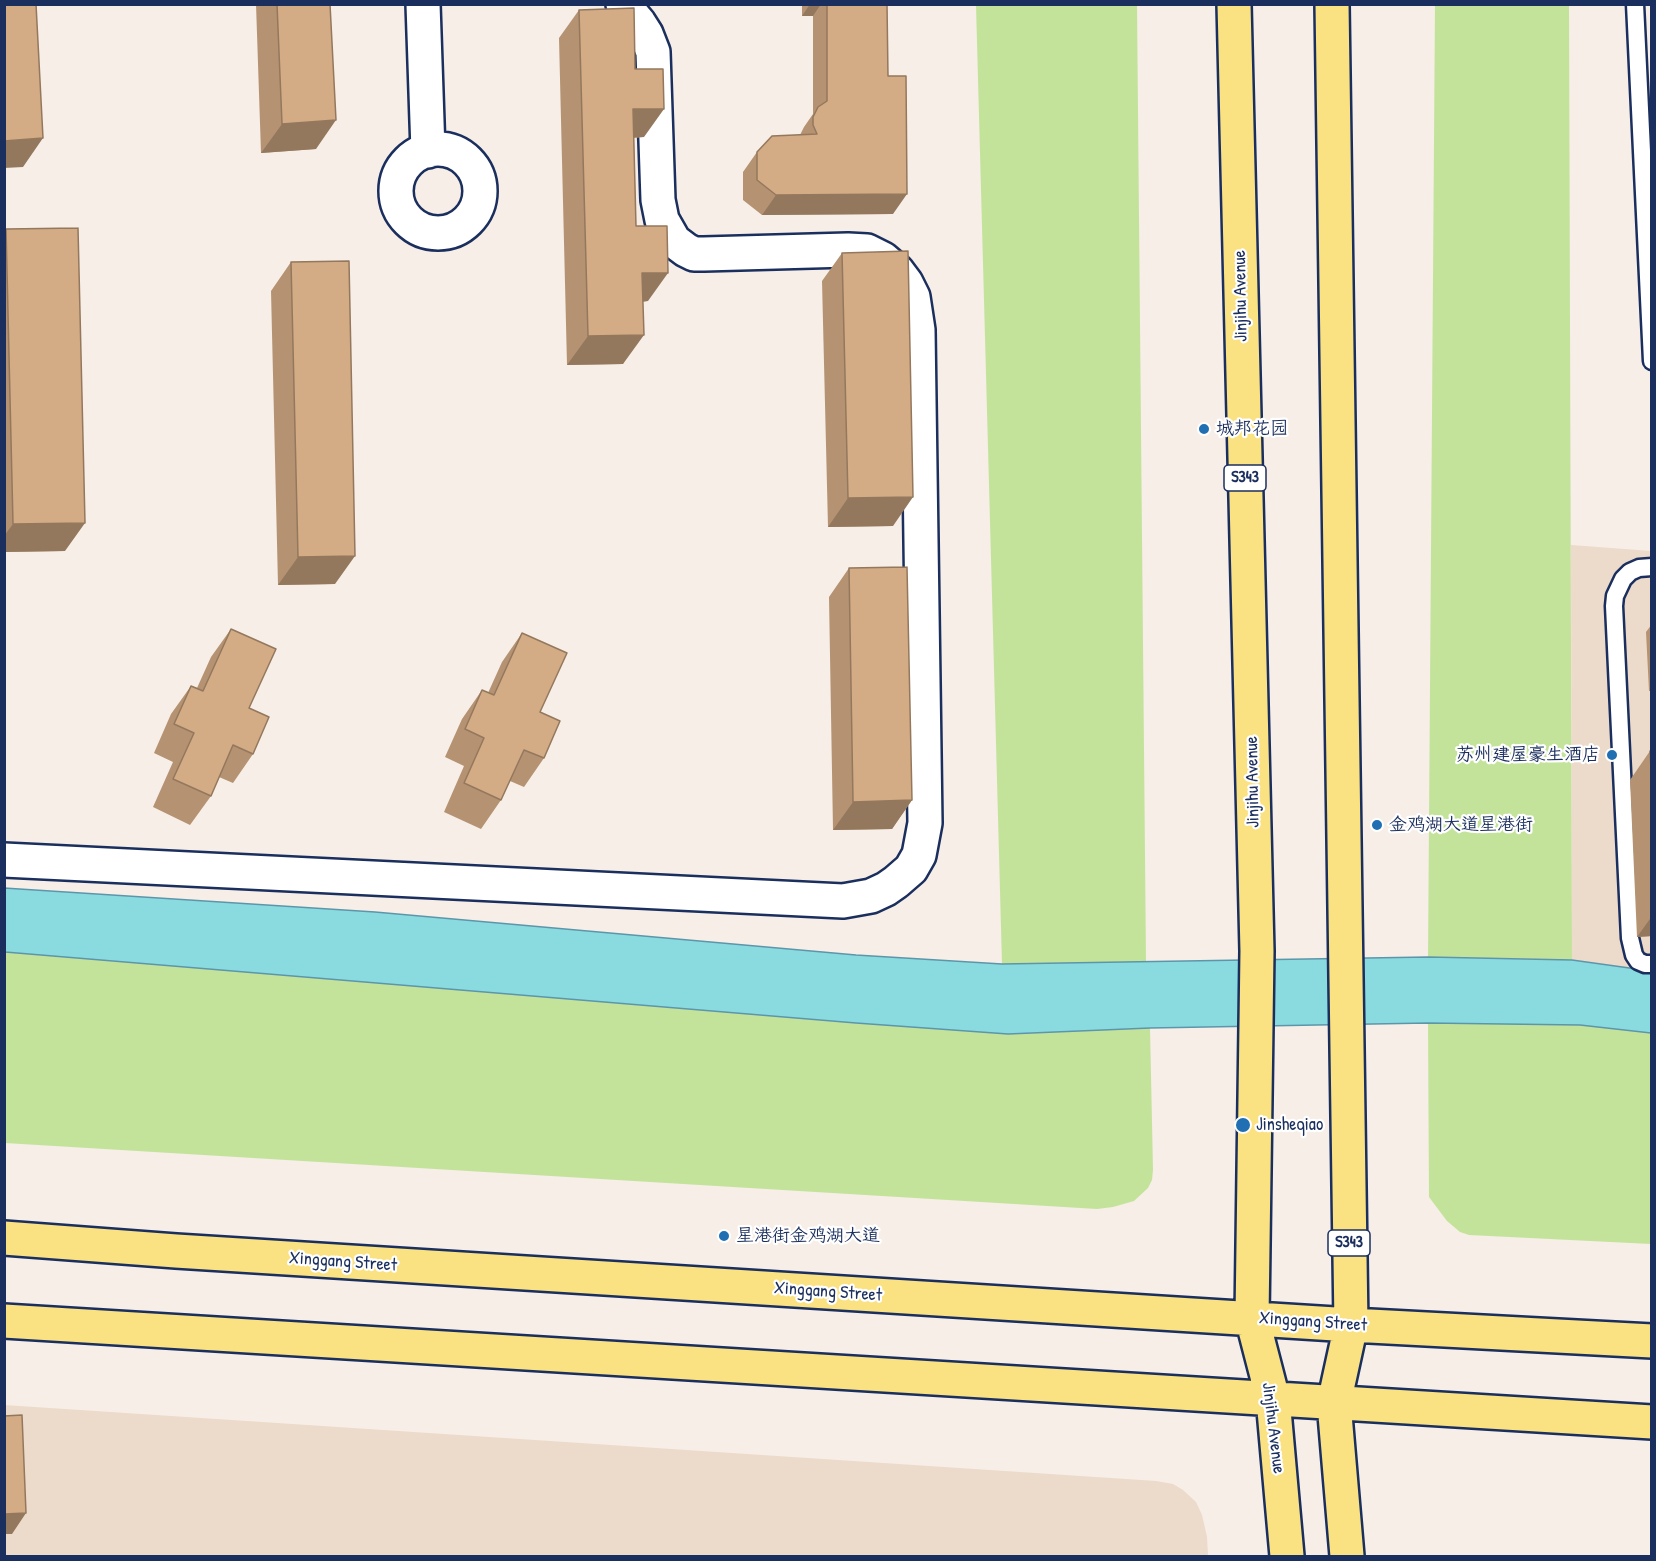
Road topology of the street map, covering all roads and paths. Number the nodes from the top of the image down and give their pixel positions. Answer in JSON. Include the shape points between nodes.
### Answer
{"nodes":[{"id":1,"x":423,"y":4,"type":"edge"},
{"id":2,"x":623,"y":4,"type":"edge"},
{"id":3,"x":1234,"y":4,"type":"edge"},
{"id":4,"x":1332,"y":4,"type":"edge"},
{"id":5,"x":1635,"y":4,"type":"edge"},
{"id":6,"x":428,"y":151,"type":"dead end"},
{"id":7,"x":1652,"y":361,"type":"edge"},
{"id":8,"x":1652,"y":567,"type":"edge"},
{"id":9,"x":4,"y":860,"type":"edge"},
{"id":10,"x":1652,"y":964,"type":"edge"},
{"id":11,"x":4,"y":1238,"type":"edge"},
{"id":12,"x":1252,"y":1318,"type":"junction"},
{"id":13,"x":4,"y":1321,"type":"edge"},
{"id":14,"x":1351,"y":1325,"type":"junction"},
{"id":15,"x":1652,"y":1341,"type":"edge"},
{"id":16,"x":1273,"y":1400,"type":"junction"},
{"id":17,"x":1334,"y":1403,"type":"junction"},
{"id":18,"x":1652,"y":1422,"type":"edge"},
{"id":19,"x":1287,"y":1557,"type":"edge"},
{"id":20,"x":1347,"y":1557,"type":"edge"}],
"edges":[{"from":1,"to":6,"type":"street"},
{"from":2,"to":9,"type":"street","via":[[646,34],[652,52],[658,200],[662,220],[674,241],[694,254],[704,255],[867,251],[897,271],[913,297],[918,330],[926,823],[919,855],[911,869],[886,889],[843,901]]},
{"from":3,"to":12,"type":"main road","name":"Jinjihu Avenue","number":"S343","via":[[1257,951]]},
{"from":4,"to":14,"type":"main road","number":"S343"},
{"from":5,"to":7,"type":"lane"},
{"from":8,"to":10,"type":"lane","via":[[1639,568],[1623,579],[1614,606],[1630,938],[1638,961]]},
{"from":11,"to":12,"type":"main road","name":"Xinggang Street"},
{"from":12,"to":14,"type":"main road","name":"Xinggang Street"},
{"from":12,"to":16,"type":"main road","name":"Jinjihu Avenue","number":"S343"},
{"from":13,"to":16,"type":"main road"},
{"from":14,"to":15,"type":"main road","name":"Xinggang Street"},
{"from":14,"to":17,"type":"main road","number":"S343"},
{"from":16,"to":17,"type":"main road"},
{"from":16,"to":19,"type":"main road","name":"Jinjihu Avenue","number":"S343"},
{"from":17,"to":18,"type":"main road"},
{"from":17,"to":20,"type":"main road","number":"S343"}]}
